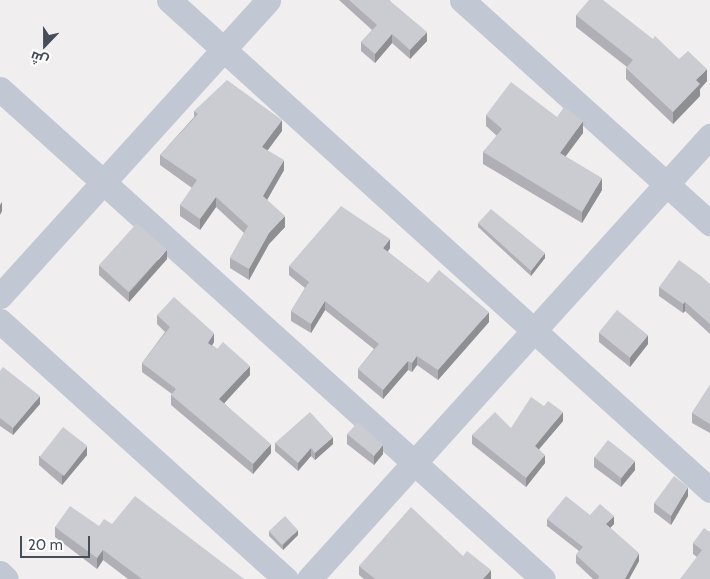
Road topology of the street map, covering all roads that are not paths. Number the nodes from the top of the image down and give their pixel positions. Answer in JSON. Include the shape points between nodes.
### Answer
{"nodes":[{"id":1,"x":168,"y":0,"type":"edge"},
{"id":2,"x":268,"y":0,"type":"edge"},
{"id":3,"x":462,"y":0,"type":"edge"},
{"id":4,"x":223,"y":49,"type":"junction"},
{"id":5,"x":0,"y":89,"type":"edge"},
{"id":6,"x":710,"y":136,"type":"edge"},
{"id":7,"x":103,"y":182,"type":"junction"},
{"id":8,"x":667,"y":184,"type":"junction"},
{"id":9,"x":710,"y":222,"type":"edge"},
{"id":10,"x":0,"y":296,"type":"edge"},
{"id":11,"x":0,"y":320,"type":"edge"},
{"id":12,"x":534,"y":330,"type":"junction"},
{"id":13,"x":414,"y":462,"type":"junction"},
{"id":14,"x":710,"y":490,"type":"edge"},
{"id":15,"x":0,"y":573,"type":"edge"},
{"id":16,"x":6,"y":579,"type":"edge"},
{"id":17,"x":286,"y":579,"type":"edge"},
{"id":18,"x":309,"y":579,"type":"edge"},
{"id":19,"x":543,"y":579,"type":"edge"}],
"edges":[{"from":1,"to":4,"type":"street"},
{"from":2,"to":4,"type":"street"},
{"from":3,"to":8,"type":"street"},
{"from":4,"to":7,"type":"street"},
{"from":4,"to":12,"type":"street"},
{"from":5,"to":7,"type":"street"},
{"from":6,"to":8,"type":"street"},
{"from":7,"to":10,"type":"street"},
{"from":7,"to":13,"type":"street"},
{"from":8,"to":9,"type":"street"},
{"from":8,"to":12,"type":"street"},
{"from":11,"to":17,"type":"street"},
{"from":12,"to":13,"type":"street"},
{"from":12,"to":14,"type":"street"},
{"from":13,"to":18,"type":"street"},
{"from":13,"to":19,"type":"street"},
{"from":15,"to":16,"type":"street"}]}
